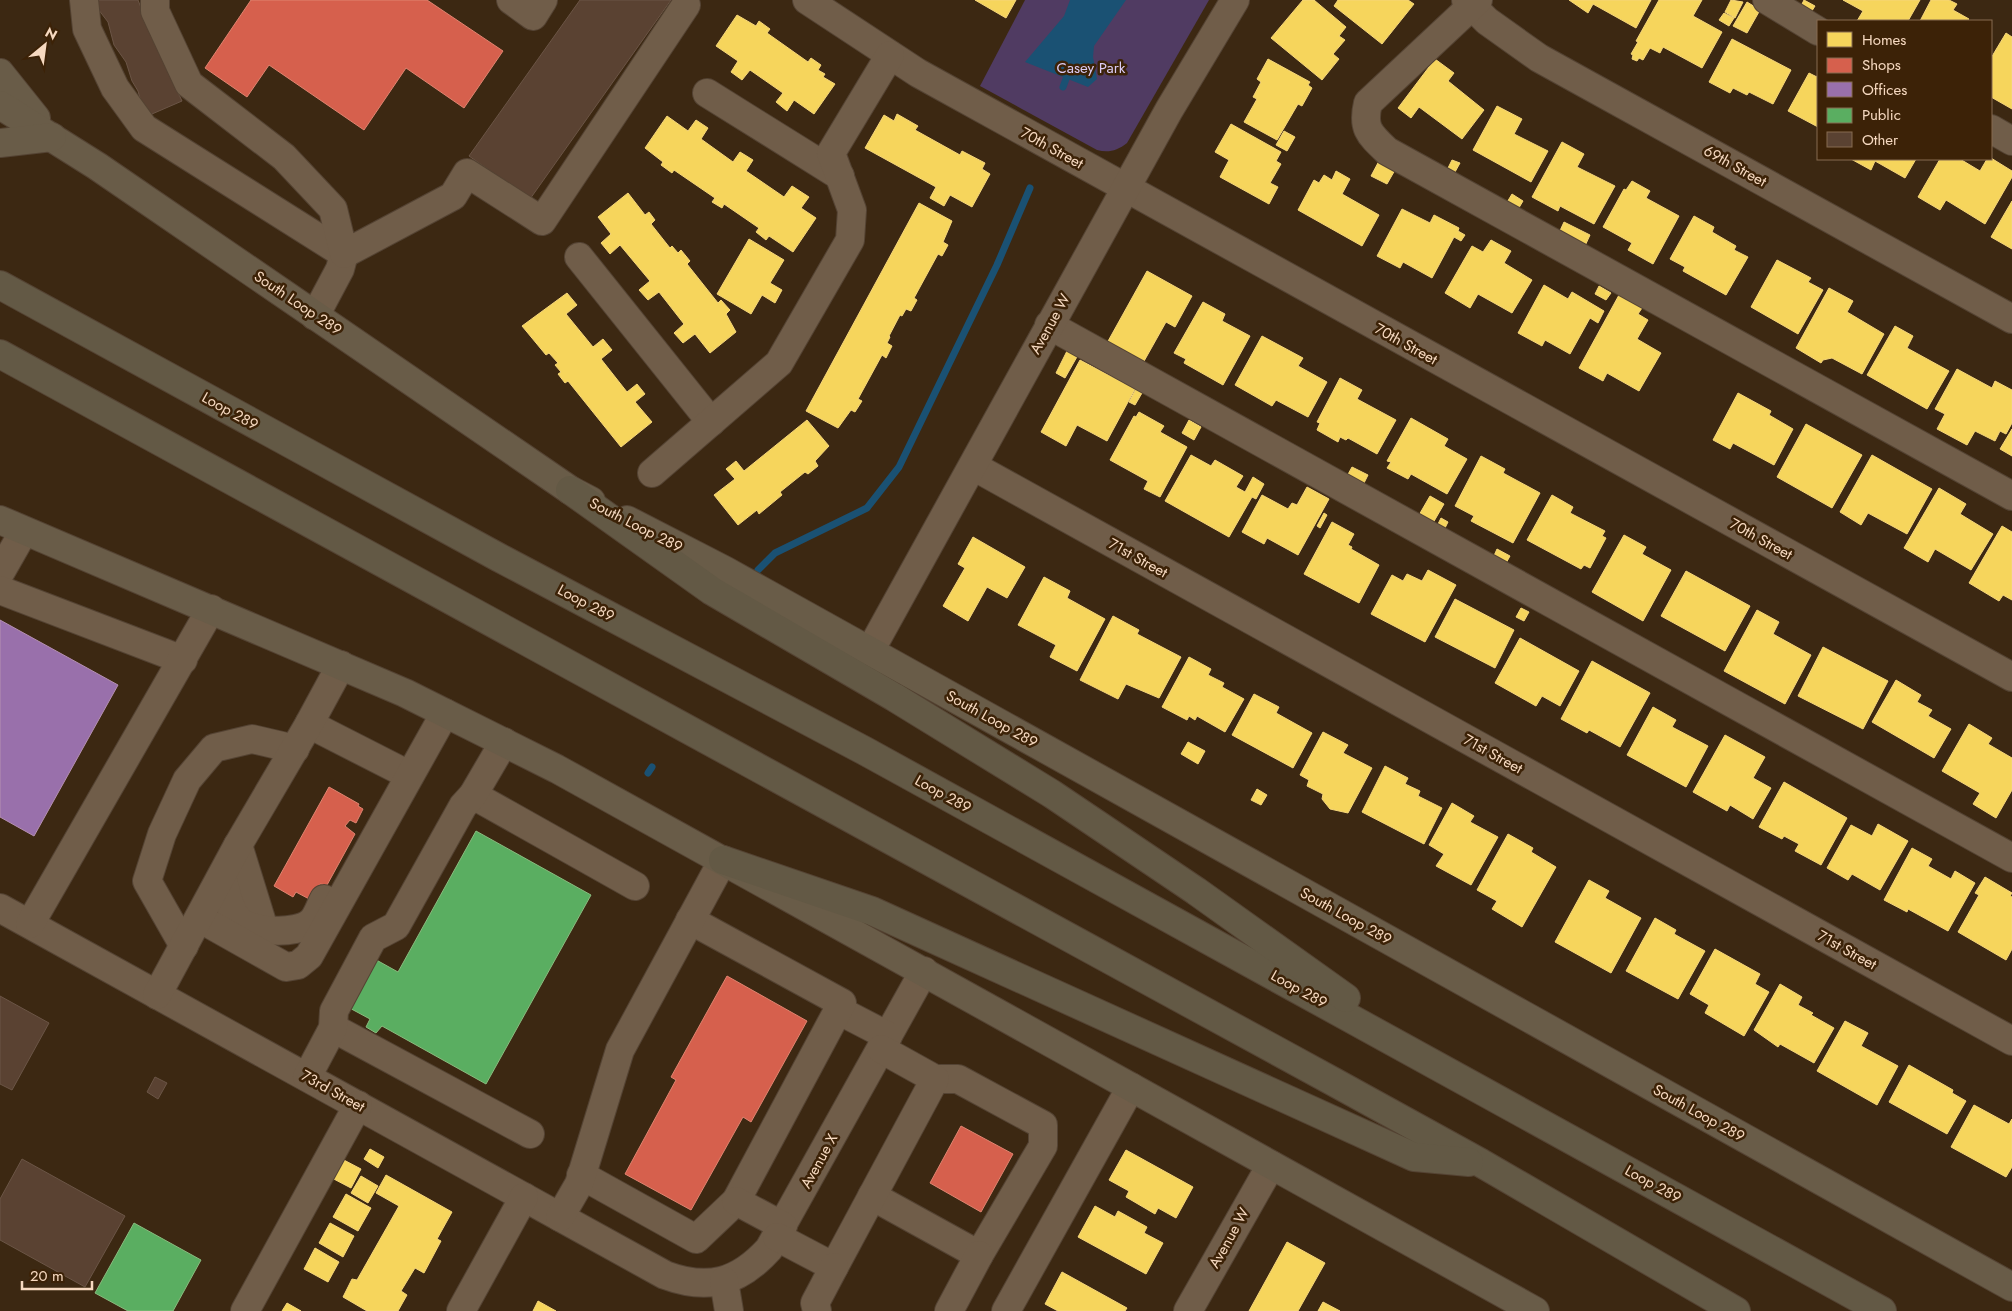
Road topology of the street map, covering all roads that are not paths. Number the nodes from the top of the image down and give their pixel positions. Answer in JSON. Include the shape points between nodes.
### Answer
{"nodes":[{"id":1,"x":84,"y":0,"type":"edge"},
{"id":2,"x":155,"y":0,"type":"edge"},
{"id":3,"x":511,"y":0,"type":"edge"},
{"id":4,"x":543,"y":0,"type":"edge"},
{"id":5,"x":1235,"y":0,"type":"edge"},
{"id":6,"x":1768,"y":0,"type":"edge"},
{"id":7,"x":1472,"y":2,"type":"edge"},
{"id":8,"x":686,"y":5,"type":"dead end"},
{"id":9,"x":825,"y":5,"type":"edge"},
{"id":10,"x":1817,"y":30,"type":"edge"},
{"id":11,"x":890,"y":55,"type":"junction"},
{"id":12,"x":0,"y":73,"type":"edge"},
{"id":13,"x":707,"y":93,"type":"dead end"},
{"id":14,"x":0,"y":105,"type":"edge"},
{"id":15,"x":1992,"y":130,"type":"edge"},
{"id":16,"x":52,"y":137,"type":"junction"},
{"id":17,"x":2012,"y":141,"type":"edge"},
{"id":18,"x":0,"y":143,"type":"edge"},
{"id":19,"x":840,"y":176,"type":"junction"},
{"id":20,"x":1125,"y":189,"type":"junction"},
{"id":21,"x":344,"y":254,"type":"junction"},
{"id":22,"x":578,"y":257,"type":"dead end"},
{"id":23,"x":0,"y":285,"type":"edge"},
{"id":24,"x":315,"y":316,"type":"junction"},
{"id":25,"x":2012,"y":319,"type":"edge"},
{"id":26,"x":1049,"y":325,"type":"junction"},
{"id":27,"x":0,"y":354,"type":"edge"},
{"id":28,"x":711,"y":422,"type":"junction"},
{"id":29,"x":973,"y":466,"type":"junction"},
{"id":30,"x":652,"y":473,"type":"dead end"},
{"id":31,"x":570,"y":490,"type":"junction"},
{"id":32,"x":2012,"y":496,"type":"edge"},
{"id":33,"x":12,"y":525,"type":"edge"},
{"id":34,"x":0,"y":573,"type":"edge"},
{"id":35,"x":0,"y":590,"type":"edge"},
{"id":36,"x":211,"y":609,"type":"junction"},
{"id":37,"x":870,"y":651,"type":"junction"},
{"id":38,"x":184,"y":660,"type":"junction"},
{"id":39,"x":341,"y":665,"type":"junction"},
{"id":40,"x":2012,"y":677,"type":"edge"},
{"id":41,"x":445,"y":713,"type":"junction"},
{"id":42,"x":309,"y":724,"type":"junction"},
{"id":43,"x":504,"y":742,"type":"junction"},
{"id":44,"x":295,"y":749,"type":"junction"},
{"id":45,"x":405,"y":781,"type":"junction"},
{"id":46,"x":473,"y":795,"type":"junction"},
{"id":47,"x":238,"y":846,"type":"junction"},
{"id":48,"x":2012,"y":858,"type":"edge"},
{"id":49,"x":723,"y":860,"type":"junction"},
{"id":50,"x":222,"y":876,"type":"junction"},
{"id":51,"x":635,"y":886,"type":"dead end"},
{"id":52,"x":0,"y":908,"type":"edge"},
{"id":53,"x":199,"y":918,"type":"junction"},
{"id":54,"x":690,"y":920,"type":"junction"},
{"id":55,"x":30,"y":924,"type":"junction"},
{"id":56,"x":264,"y":929,"type":"junction"},
{"id":57,"x":184,"y":946,"type":"junction"},
{"id":58,"x":924,"y":971,"type":"junction"},
{"id":59,"x":157,"y":995,"type":"junction"},
{"id":60,"x":838,"y":1010,"type":"junction"},
{"id":61,"x":333,"y":1028,"type":"junction"},
{"id":62,"x":2012,"y":1041,"type":"edge"},
{"id":63,"x":885,"y":1042,"type":"junction"},
{"id":64,"x":1451,"y":1072,"type":"junction"},
{"id":65,"x":306,"y":1077,"type":"junction"},
{"id":66,"x":935,"y":1079,"type":"junction"},
{"id":67,"x":1131,"y":1087,"type":"junction"},
{"id":68,"x":358,"y":1105,"type":"junction"},
{"id":69,"x":530,"y":1134,"type":"dead end"},
{"id":70,"x":1271,"y":1164,"type":"junction"},
{"id":71,"x":1481,"y":1164,"type":"junction"},
{"id":72,"x":581,"y":1175,"type":"junction"},
{"id":73,"x":872,"y":1196,"type":"junction"},
{"id":74,"x":524,"y":1197,"type":"junction"},
{"id":75,"x":736,"y":1201,"type":"junction"},
{"id":76,"x":560,"y":1217,"type":"junction"},
{"id":77,"x":780,"y":1231,"type":"junction"},
{"id":78,"x":979,"y":1255,"type":"junction"},
{"id":79,"x":834,"y":1266,"type":"junction"},
{"id":80,"x":665,"y":1275,"type":"joint"},
{"id":81,"x":724,"y":1281,"type":"junction"},
{"id":82,"x":2012,"y":1286,"type":"edge"},
{"id":83,"x":1192,"y":1310,"type":"edge"},
{"id":84,"x":245,"y":1311,"type":"edge"},
{"id":85,"x":461,"y":1311,"type":"edge"},
{"id":86,"x":729,"y":1311,"type":"edge"},
{"id":87,"x":817,"y":1311,"type":"edge"},
{"id":88,"x":949,"y":1311,"type":"edge"},
{"id":89,"x":1006,"y":1311,"type":"edge"},
{"id":90,"x":1535,"y":1311,"type":"edge"},
{"id":91,"x":1736,"y":1311,"type":"edge"},
{"id":92,"x":1882,"y":1311,"type":"edge"}],
"edges":[{"from":1,"to":21,"type":"street","via":[[87,29],[115,88],[144,128]]},
{"from":2,"to":21,"type":"street","via":[[155,11],[189,84],[284,157],[333,209]]},
{"from":3,"to":4,"type":"street","via":[[533,16]]},
{"from":5,"to":20,"type":"street","name":"Avenue W"},
{"from":6,"to":10,"type":"street"},
{"from":7,"to":25,"type":"street","name":"69th Street","via":[[1511,40],[1539,58]]},
{"from":7,"to":32,"type":"street","via":[[1368,103],[1364,120],[1371,136],[1387,151]]},
{"from":8,"to":21,"type":"street","via":[[542,220],[467,173],[453,196]]},
{"from":9,"to":11,"type":"street","name":"70th Street"},
{"from":11,"to":19,"type":"street","via":[[831,153]]},
{"from":11,"to":20,"type":"street","name":"70th Street"},
{"from":12,"to":16,"type":"main road"},
{"from":13,"to":19,"type":"street"},
{"from":14,"to":16,"type":"main road","name":"South Loop 289"},
{"from":15,"to":17,"type":"street"},
{"from":16,"to":18,"type":"main road"},
{"from":16,"to":24,"type":"main road","name":"South Loop 289"},
{"from":19,"to":28,"type":"street","via":[[852,210],[850,240],[779,363]]},
{"from":20,"to":26,"type":"street","name":"Avenue W"},
{"from":20,"to":40,"type":"street","name":"70th Street"},
{"from":21,"to":24,"type":"street","via":[[340,269]]},
{"from":22,"to":28,"type":"street"},
{"from":23,"to":64,"type":"highway","name":"Loop 289","via":[[498,557],[865,751]]},
{"from":24,"to":31,"type":"main road","name":"South Loop 289"},
{"from":26,"to":29,"type":"street","name":"Avenue W"},
{"from":26,"to":48,"type":"street"},
{"from":27,"to":71,"type":"highway"},
{"from":28,"to":30,"type":"street"},
{"from":29,"to":37,"type":"street","name":"Avenue W"},
{"from":29,"to":62,"type":"street","name":"71st Street"},
{"from":31,"to":37,"type":"main road","name":"South Loop 289"},
{"from":31,"to":64,"type":"highway","via":[[712,591],[1052,794],[1196,891]]},
{"from":33,"to":34,"type":"street"},
{"from":33,"to":36,"type":"main road"},
{"from":35,"to":38,"type":"street"},
{"from":36,"to":38,"type":"street"},
{"from":36,"to":39,"type":"main road"},
{"from":37,"to":82,"type":"main road","name":"South Loop 289"},
{"from":38,"to":55,"type":"street"},
{"from":39,"to":41,"type":"main road"},
{"from":39,"to":42,"type":"street"},
{"from":41,"to":43,"type":"main road"},
{"from":41,"to":45,"type":"street"},
{"from":42,"to":44,"type":"street"},
{"from":42,"to":45,"type":"street"},
{"from":43,"to":46,"type":"street"},
{"from":43,"to":49,"type":"main road"},
{"from":44,"to":47,"type":"street"},
{"from":44,"to":57,"type":"street","via":[[252,739],[214,748],[187,780],[162,834],[147,881]]},
{"from":45,"to":53,"type":"street","via":[[309,956],[298,964],[286,967]]},
{"from":45,"to":56,"type":"street","via":[[380,800],[312,922],[286,931]]},
{"from":46,"to":51,"type":"street"},
{"from":46,"to":61,"type":"street","via":[[462,806],[396,926],[373,938],[334,1011]]},
{"from":47,"to":50,"type":"street"},
{"from":47,"to":56,"type":"street"},
{"from":49,"to":54,"type":"street"},
{"from":49,"to":58,"type":"main road"},
{"from":49,"to":71,"type":"highway","via":[[872,911],[1414,1157]]},
{"from":50,"to":53,"type":"street"},
{"from":50,"to":56,"type":"street","via":[[233,913],[239,921]]},
{"from":52,"to":55,"type":"street","name":"73rd Street"},
{"from":53,"to":57,"type":"street"},
{"from":54,"to":60,"type":"street","via":[[842,1003]]},
{"from":54,"to":72,"type":"street","via":[[620,1050]]},
{"from":55,"to":59,"type":"street","name":"73rd Street"},
{"from":57,"to":59,"type":"street"},
{"from":58,"to":63,"type":"street","name":"Avenue X"},
{"from":58,"to":67,"type":"main road"},
{"from":59,"to":65,"type":"street","name":"73rd Street"},
{"from":60,"to":63,"type":"street"},
{"from":60,"to":75,"type":"street"},
{"from":61,"to":65,"type":"street"},
{"from":61,"to":69,"type":"street"},
{"from":63,"to":66,"type":"street"},
{"from":63,"to":77,"type":"street","name":"Avenue X"},
{"from":64,"to":92,"type":"highway","name":"Loop 289"},
{"from":65,"to":68,"type":"street","name":"73rd Street"},
{"from":66,"to":73,"type":"street"},
{"from":66,"to":78,"type":"street","via":[[958,1079],[1043,1125],[1043,1146]]},
{"from":67,"to":70,"type":"main road"},
{"from":67,"to":89,"type":"street"},
{"from":68,"to":74,"type":"street","name":"73rd Street"},
{"from":68,"to":84,"type":"street"},
{"from":70,"to":83,"type":"street","name":"Avenue W"},
{"from":70,"to":90,"type":"main road"},
{"from":71,"to":91,"type":"highway"},
{"from":72,"to":75,"type":"street","via":[[696,1239]]},
{"from":72,"to":76,"type":"street"},
{"from":73,"to":78,"type":"street"},
{"from":73,"to":79,"type":"street"},
{"from":74,"to":76,"type":"street","name":"73rd Street"},
{"from":74,"to":85,"type":"street"},
{"from":75,"to":77,"type":"street"},
{"from":76,"to":80,"type":"street","name":"73rd Street"},
{"from":77,"to":79,"type":"street"},
{"from":77,"to":81,"type":"street","name":"Avenue X","via":[[749,1269]]},
{"from":78,"to":88,"type":"street"},
{"from":79,"to":87,"type":"street","via":[[814,1303]]},
{"from":80,"to":81,"type":"street","name":"Avenue X","via":[[696,1284]]},
{"from":81,"to":86,"type":"street"}]}
